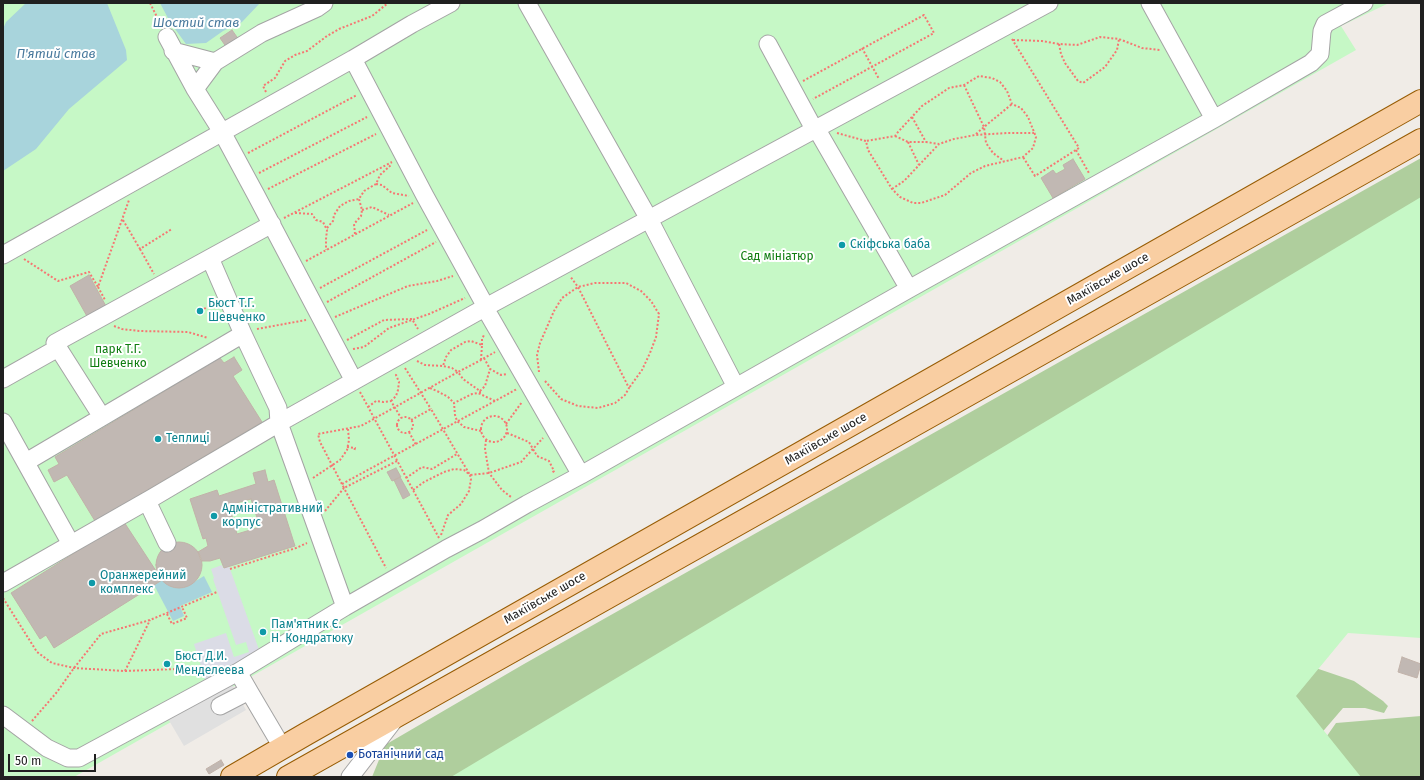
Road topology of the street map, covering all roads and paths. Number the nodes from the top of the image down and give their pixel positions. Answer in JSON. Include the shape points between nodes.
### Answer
{"nodes":[{"id":1,"x":150,"y":3,"type":"edge"},
{"id":2,"x":324,"y":3,"type":"edge"},
{"id":3,"x":388,"y":3,"type":"edge"},
{"id":4,"x":451,"y":3,"type":"edge"},
{"id":5,"x":527,"y":3,"type":"edge"},
{"id":6,"x":1049,"y":3,"type":"edge"},
{"id":7,"x":1150,"y":3,"type":"edge"},
{"id":8,"x":1364,"y":3,"type":"edge"},
{"id":9,"x":1009,"y":33,"type":"junction"},
{"id":10,"x":1119,"y":39,"type":"junction"},
{"id":11,"x":170,"y":44,"type":"junction"},
{"id":12,"x":768,"y":44,"type":"dead end"},
{"id":13,"x":1059,"y":44,"type":"junction"},
{"id":14,"x":862,"y":48,"type":"junction"},
{"id":15,"x":1176,"y":49,"type":"junction"},
{"id":16,"x":353,"y":59,"type":"junction"},
{"id":17,"x":215,"y":62,"type":"junction"},
{"id":18,"x":872,"y":67,"type":"junction"},
{"id":19,"x":964,"y":85,"type":"junction"},
{"id":20,"x":792,"y":87,"type":"junction"},
{"id":21,"x":194,"y":89,"type":"junction"},
{"id":22,"x":368,"y":89,"type":"junction"},
{"id":23,"x":886,"y":91,"type":"junction"},
{"id":24,"x":1421,"y":101,"type":"edge"},
{"id":25,"x":272,"y":104,"type":"junction"},
{"id":26,"x":1012,"y":104,"type":"junction"},
{"id":27,"x":801,"y":105,"type":"junction"},
{"id":28,"x":379,"y":110,"type":"junction"},
{"id":29,"x":912,"y":116,"type":"junction"},
{"id":30,"x":1214,"y":119,"type":"junction"},
{"id":31,"x":984,"y":126,"type":"junction"},
{"id":32,"x":388,"y":128,"type":"junction"},
{"id":33,"x":815,"y":129,"type":"junction"},
{"id":34,"x":222,"y":132,"type":"junction"},
{"id":35,"x":1034,"y":133,"type":"junction"},
{"id":36,"x":975,"y":135,"type":"junction"},
{"id":37,"x":984,"y":135,"type":"junction"},
{"id":38,"x":895,"y":136,"type":"junction"},
{"id":39,"x":1421,"y":140,"type":"edge"},
{"id":40,"x":866,"y":141,"type":"junction"},
{"id":41,"x":908,"y":142,"type":"junction"},
{"id":42,"x":926,"y":142,"type":"junction"},
{"id":43,"x":939,"y":144,"type":"junction"},
{"id":44,"x":1076,"y":150,"type":"junction"},
{"id":45,"x":1023,"y":157,"type":"junction"},
{"id":46,"x":236,"y":159,"type":"junction"},
{"id":47,"x":1004,"y":161,"type":"junction"},
{"id":48,"x":919,"y":165,"type":"junction"},
{"id":49,"x":247,"y":179,"type":"junction"},
{"id":50,"x":128,"y":184,"type":"junction"},
{"id":51,"x":376,"y":184,"type":"junction"},
{"id":52,"x":1096,"y":184,"type":"junction"},
{"id":53,"x":892,"y":189,"type":"junction"},
{"id":54,"x":256,"y":195,"type":"junction"},
{"id":55,"x":421,"y":198,"type":"junction"},
{"id":56,"x":359,"y":199,"type":"junction"},
{"id":57,"x":362,"y":210,"type":"junction"},
{"id":58,"x":293,"y":212,"type":"junction"},
{"id":59,"x":389,"y":215,"type":"junction"},
{"id":60,"x":649,"y":219,"type":"junction"},
{"id":61,"x":123,"y":220,"type":"junction"},
{"id":62,"x":272,"y":224,"type":"junction"},
{"id":63,"x":327,"y":228,"type":"junction"},
{"id":64,"x":444,"y":229,"type":"junction"},
{"id":65,"x":172,"y":230,"type":"dead end"},
{"id":66,"x":355,"y":234,"type":"junction"},
{"id":67,"x":140,"y":249,"type":"junction"},
{"id":68,"x":326,"y":250,"type":"junction"},
{"id":69,"x":7,"y":253,"type":"edge"},
{"id":70,"x":210,"y":258,"type":"junction"},
{"id":71,"x":294,"y":267,"type":"junction"},
{"id":72,"x":466,"y":270,"type":"junction"},
{"id":73,"x":159,"y":286,"type":"junction"},
{"id":74,"x":578,"y":287,"type":"junction"},
{"id":75,"x":909,"y":289,"type":"junction"},
{"id":76,"x":483,"y":303,"type":"junction"},
{"id":77,"x":317,"y":310,"type":"junction"},
{"id":78,"x":100,"y":318,"type":"junction"},
{"id":79,"x":412,"y":319,"type":"junction"},
{"id":80,"x":242,"y":333,"type":"junction"},
{"id":81,"x":425,"y":341,"type":"junction"},
{"id":82,"x":224,"y":345,"type":"junction"},
{"id":83,"x":337,"y":346,"type":"junction"},
{"id":84,"x":507,"y":346,"type":"junction"},
{"id":85,"x":58,"y":348,"type":"junction"},
{"id":86,"x":397,"y":356,"type":"junction"},
{"id":87,"x":482,"y":359,"type":"junction"},
{"id":88,"x":518,"y":365,"type":"junction"},
{"id":89,"x":443,"y":366,"type":"junction"},
{"id":90,"x":490,"y":369,"type":"junction"},
{"id":91,"x":458,"y":372,"type":"junction"},
{"id":92,"x":3,"y":380,"type":"edge"},
{"id":93,"x":354,"y":381,"type":"junction"},
{"id":94,"x":533,"y":383,"type":"junction"},
{"id":95,"x":429,"y":388,"type":"junction"},
{"id":96,"x":629,"y":388,"type":"junction"},
{"id":97,"x":736,"y":388,"type":"junction"},
{"id":98,"x":480,"y":392,"type":"junction"},
{"id":99,"x":422,"y":393,"type":"junction"},
{"id":100,"x":391,"y":401,"type":"junction"},
{"id":101,"x":495,"y":401,"type":"junction"},
{"id":102,"x":454,"y":403,"type":"junction"},
{"id":103,"x":368,"y":407,"type":"junction"},
{"id":104,"x":395,"y":407,"type":"junction"},
{"id":105,"x":431,"y":409,"type":"junction"},
{"id":106,"x":102,"y":417,"type":"junction"},
{"id":107,"x":401,"y":418,"type":"junction"},
{"id":108,"x":374,"y":419,"type":"junction"},
{"id":109,"x":411,"y":420,"type":"junction"},
{"id":110,"x":457,"y":421,"type":"junction"},
{"id":111,"x":3,"y":422,"type":"edge"},
{"id":112,"x":279,"y":423,"type":"junction"},
{"id":113,"x":506,"y":424,"type":"junction"},
{"id":114,"x":552,"y":426,"type":"junction"},
{"id":115,"x":348,"y":430,"type":"junction"},
{"id":116,"x":443,"y":430,"type":"junction"},
{"id":117,"x":481,"y":431,"type":"junction"},
{"id":118,"x":409,"y":432,"type":"junction"},
{"id":119,"x":507,"y":433,"type":"junction"},
{"id":120,"x":486,"y":440,"type":"junction"},
{"id":121,"x":416,"y":445,"type":"junction"},
{"id":122,"x":347,"y":447,"type":"junction"},
{"id":123,"x":355,"y":448,"type":"dead end"},
{"id":124,"x":533,"y":448,"type":"junction"},
{"id":125,"x":457,"y":454,"type":"junction"},
{"id":126,"x":394,"y":456,"type":"junction"},
{"id":127,"x":397,"y":460,"type":"junction"},
{"id":128,"x":26,"y":462,"type":"junction"},
{"id":129,"x":332,"y":465,"type":"junction"},
{"id":130,"x":489,"y":473,"type":"junction"},
{"id":131,"x":470,"y":475,"type":"junction"},
{"id":132,"x":581,"y":475,"type":"junction"},
{"id":133,"x":406,"y":478,"type":"junction"},
{"id":134,"x":550,"y":478,"type":"dead end"},
{"id":135,"x":342,"y":484,"type":"junction"},
{"id":136,"x":302,"y":485,"type":"junction"},
{"id":137,"x":344,"y":488,"type":"junction"},
{"id":138,"x":413,"y":490,"type":"junction"},
{"id":139,"x":149,"y":500,"type":"junction"},
{"id":140,"x":509,"y":502,"type":"dead end"},
{"id":141,"x":318,"y":530,"type":"junction"},
{"id":142,"x":167,"y":543,"type":"dead end"},
{"id":143,"x":70,"y":544,"type":"junction"},
{"id":144,"x":230,"y":569,"type":"dead end"},
{"id":145,"x":392,"y":580,"type":"junction"},
{"id":146,"x":3,"y":582,"type":"edge"},
{"id":147,"x":217,"y":592,"type":"dead end"},
{"id":148,"x":3,"y":597,"type":"edge"},
{"id":149,"x":181,"y":607,"type":"junction"},
{"id":150,"x":345,"y":607,"type":"junction"},
{"id":151,"x":168,"y":613,"type":"junction"},
{"id":152,"x":150,"y":620,"type":"junction"},
{"id":153,"x":74,"y":668,"type":"junction"},
{"id":154,"x":202,"y":668,"type":"dead end"},
{"id":155,"x":125,"y":670,"type":"junction"},
{"id":156,"x":238,"y":672,"type":"junction"},
{"id":157,"x":249,"y":691,"type":"junction"},
{"id":158,"x":220,"y":706,"type":"dead end"},
{"id":159,"x":3,"y":715,"type":"edge"},
{"id":160,"x":398,"y":715,"type":"junction"},
{"id":161,"x":23,"y":731,"type":"junction"},
{"id":162,"x":282,"y":748,"type":"junction"},
{"id":163,"x":232,"y":777,"type":"edge"},
{"id":164,"x":288,"y":777,"type":"edge"},
{"id":165,"x":350,"y":777,"type":"edge"}],
"edges":[{"from":1,"to":11,"type":"path"},
{"from":2,"to":17,"type":"street","via":[[262,33]]},
{"from":3,"to":25,"type":"path","via":[[372,16],[340,29],[308,51],[285,61],[275,78],[263,86]]},
{"from":4,"to":16,"type":"street"},
{"from":5,"to":60,"type":"street"},
{"from":6,"to":9,"type":"street"},
{"from":7,"to":15,"type":"street"},
{"from":8,"to":30,"type":"street","via":[[1325,24],[1320,54],[1311,63]]},
{"from":9,"to":13,"type":"path"},
{"from":9,"to":23,"type":"street"},
{"from":9,"to":44,"type":"path","via":[[1079,148]]},
{"from":10,"to":13,"type":"path","via":[[1100,37],[1077,45]]},
{"from":10,"to":13,"type":"path","via":[[1117,50],[1105,67],[1083,83],[1078,81],[1065,63]]},
{"from":10,"to":15,"type":"path","via":[[1142,48]]},
{"from":11,"to":17,"type":"street"},
{"from":11,"to":21,"type":"street"},
{"from":12,"to":20,"type":"street"},
{"from":14,"to":18,"type":"path"},
{"from":14,"to":18,"type":"path","via":[[924,15],[934,33]]},
{"from":14,"to":20,"type":"path"},
{"from":15,"to":30,"type":"street"},
{"from":16,"to":22,"type":"street"},
{"from":16,"to":25,"type":"street"},
{"from":17,"to":21,"type":"street"},
{"from":18,"to":23,"type":"path"},
{"from":18,"to":27,"type":"path"},
{"from":19,"to":26,"type":"path","via":[[979,76],[992,78],[1000,82],[1007,91]]},
{"from":19,"to":29,"type":"path","via":[[949,88]]},
{"from":19,"to":31,"type":"path"},
{"from":20,"to":27,"type":"street"},
{"from":21,"to":34,"type":"street"},
{"from":22,"to":28,"type":"street"},
{"from":22,"to":46,"type":"path"},
{"from":23,"to":33,"type":"street"},
{"from":24,"to":162,"type":"main road","name":"Макіївське шосе"},
{"from":25,"to":34,"type":"street"},
{"from":26,"to":31,"type":"path"},
{"from":26,"to":35,"type":"path","via":[[1021,108],[1028,117]]},
{"from":27,"to":33,"type":"street"},
{"from":28,"to":32,"type":"street"},
{"from":28,"to":49,"type":"path"},
{"from":29,"to":38,"type":"path"},
{"from":29,"to":42,"type":"path"},
{"from":30,"to":52,"type":"street"},
{"from":31,"to":36,"type":"path"},
{"from":31,"to":37,"type":"path"},
{"from":32,"to":54,"type":"path"},
{"from":32,"to":55,"type":"street"},
{"from":33,"to":40,"type":"path"},
{"from":33,"to":60,"type":"street"},
{"from":33,"to":75,"type":"street"},
{"from":34,"to":46,"type":"street"},
{"from":34,"to":50,"type":"street"},
{"from":35,"to":37,"type":"path"},
{"from":35,"to":45,"type":"path","via":[[1036,137],[1033,148]]},
{"from":36,"to":37,"type":"path"},
{"from":36,"to":43,"type":"path"},
{"from":37,"to":47,"type":"path","via":[[993,154]]},
{"from":38,"to":40,"type":"path"},
{"from":38,"to":41,"type":"path"},
{"from":39,"to":160,"type":"main road"},
{"from":40,"to":53,"type":"path","via":[[868,150]]},
{"from":41,"to":42,"type":"path"},
{"from":41,"to":48,"type":"path"},
{"from":42,"to":43,"type":"path"},
{"from":43,"to":48,"type":"path"},
{"from":44,"to":45,"type":"path","via":[[1035,176]]},
{"from":44,"to":52,"type":"path"},
{"from":45,"to":47,"type":"path"},
{"from":46,"to":49,"type":"street"},
{"from":47,"to":53,"type":"path","via":[[971,173],[945,195],[921,203],[913,203],[900,197]]},
{"from":48,"to":53,"type":"path"},
{"from":49,"to":54,"type":"street"},
{"from":50,"to":61,"type":"path","via":[[132,192]]},
{"from":50,"to":69,"type":"street"},
{"from":51,"to":55,"type":"path","via":[[382,185],[392,193]]},
{"from":51,"to":56,"type":"path","via":[[364,191]]},
{"from":51,"to":58,"type":"path","via":[[380,175],[394,161]]},
{"from":52,"to":75,"type":"street"},
{"from":54,"to":62,"type":"street"},
{"from":55,"to":59,"type":"path"},
{"from":55,"to":64,"type":"street"},
{"from":56,"to":57,"type":"path"},
{"from":56,"to":63,"type":"path","via":[[340,206],[333,222]]},
{"from":57,"to":59,"type":"path","via":[[372,207]]},
{"from":57,"to":66,"type":"path","via":[[361,216],[354,224]]},
{"from":58,"to":62,"type":"path"},
{"from":58,"to":63,"type":"path","via":[[312,214]]},
{"from":59,"to":66,"type":"path"},
{"from":60,"to":76,"type":"street"},
{"from":60,"to":97,"type":"street"},
{"from":61,"to":67,"type":"path"},
{"from":61,"to":69,"type":"path","via":[[98,288],[89,272],[58,281]]},
{"from":62,"to":70,"type":"street"},
{"from":62,"to":71,"type":"street"},
{"from":63,"to":68,"type":"path"},
{"from":64,"to":72,"type":"street"},
{"from":64,"to":77,"type":"path"},
{"from":64,"to":77,"type":"path"},
{"from":65,"to":67,"type":"path"},
{"from":66,"to":68,"type":"path"},
{"from":67,"to":73,"type":"path"},
{"from":68,"to":71,"type":"path"},
{"from":70,"to":73,"type":"street"},
{"from":70,"to":80,"type":"street"},
{"from":71,"to":77,"type":"street"},
{"from":72,"to":76,"type":"street"},
{"from":72,"to":77,"type":"path","via":[[443,279]]},
{"from":73,"to":78,"type":"street"},
{"from":74,"to":94,"type":"path","via":[[562,298],[554,311],[540,343]]},
{"from":74,"to":96,"type":"path"},
{"from":74,"to":96,"type":"path","via":[[595,283],[626,283],[641,291],[659,314],[656,337],[650,352],[642,370]]},
{"from":75,"to":97,"type":"street"},
{"from":76,"to":79,"type":"path","via":[[461,300]]},
{"from":76,"to":81,"type":"street"},
{"from":76,"to":84,"type":"street"},
{"from":77,"to":80,"type":"path"},
{"from":77,"to":83,"type":"street"},
{"from":78,"to":82,"type":"path","via":[[107,324],[122,329],[188,332]]},
{"from":78,"to":85,"type":"street","via":[[55,343]]},
{"from":79,"to":81,"type":"path"},
{"from":79,"to":83,"type":"path","via":[[384,320]]},
{"from":79,"to":83,"type":"path","via":[[389,328],[364,347],[354,349]]},
{"from":80,"to":82,"type":"street"},
{"from":80,"to":112,"type":"street","via":[[278,408]]},
{"from":81,"to":86,"type":"street"},
{"from":82,"to":106,"type":"street"},
{"from":83,"to":93,"type":"street"},
{"from":84,"to":87,"type":"path"},
{"from":84,"to":88,"type":"street"},
{"from":85,"to":92,"type":"street"},
{"from":85,"to":106,"type":"street"},
{"from":86,"to":89,"type":"path","via":[[401,360]]},
{"from":86,"to":93,"type":"street"},
{"from":87,"to":89,"type":"path","via":[[482,345],[471,341],[451,350]]},
{"from":87,"to":90,"type":"path"},
{"from":87,"to":91,"type":"path"},
{"from":88,"to":90,"type":"path","via":[[510,374],[501,375]]},
{"from":88,"to":94,"type":"street"},
{"from":89,"to":91,"type":"path"},
{"from":90,"to":98,"type":"path","via":[[485,386]]},
{"from":91,"to":95,"type":"path"},
{"from":91,"to":98,"type":"path"},
{"from":93,"to":103,"type":"path"},
{"from":93,"to":112,"type":"street"},
{"from":94,"to":96,"type":"path","via":[[578,406],[598,408],[615,403]]},
{"from":94,"to":101,"type":"path"},
{"from":94,"to":113,"type":"path"},
{"from":94,"to":114,"type":"street"},
{"from":95,"to":99,"type":"path"},
{"from":95,"to":102,"type":"path","via":[[448,397]]},
{"from":97,"to":132,"type":"street"},
{"from":98,"to":101,"type":"path"},
{"from":98,"to":102,"type":"path"},
{"from":99,"to":100,"type":"path","via":[[403,365],[396,375],[399,382],[398,390]]},
{"from":99,"to":104,"type":"path"},
{"from":99,"to":105,"type":"path"},
{"from":100,"to":103,"type":"path","via":[[376,401]]},
{"from":100,"to":104,"type":"path"},
{"from":101,"to":110,"type":"path"},
{"from":102,"to":110,"type":"path"},
{"from":103,"to":108,"type":"path"},
{"from":104,"to":107,"type":"path"},
{"from":104,"to":108,"type":"path"},
{"from":105,"to":109,"type":"path"},
{"from":105,"to":116,"type":"path"},
{"from":106,"to":128,"type":"street"},
{"from":107,"to":109,"type":"path"},
{"from":107,"to":118,"type":"path","via":[[397,422],[398,429]]},
{"from":108,"to":115,"type":"path"},
{"from":108,"to":126,"type":"path"},
{"from":109,"to":118,"type":"path","via":[[412,428]]},
{"from":110,"to":116,"type":"path"},
{"from":110,"to":117,"type":"path","via":[[464,427]]},
{"from":111,"to":128,"type":"street"},
{"from":112,"to":136,"type":"street"},
{"from":112,"to":139,"type":"street"},
{"from":113,"to":117,"type":"path","via":[[498,416],[490,417],[483,422]]},
{"from":113,"to":119,"type":"path"},
{"from":114,"to":124,"type":"path"},
{"from":114,"to":132,"type":"street"},
{"from":115,"to":122,"type":"path"},
{"from":115,"to":129,"type":"path","via":[[318,434]]},
{"from":116,"to":121,"type":"path"},
{"from":116,"to":125,"type":"path"},
{"from":117,"to":120,"type":"path"},
{"from":118,"to":121,"type":"path"},
{"from":119,"to":120,"type":"path","via":[[497,442]]},
{"from":119,"to":124,"type":"path","via":[[529,442]]},
{"from":120,"to":130,"type":"path"},
{"from":121,"to":126,"type":"path"},
{"from":122,"to":123,"type":"path"},
{"from":122,"to":129,"type":"path","via":[[340,460]]},
{"from":124,"to":130,"type":"path","via":[[521,462]]},
{"from":124,"to":134,"type":"path","via":[[537,456],[545,458],[553,466]]},
{"from":125,"to":131,"type":"path"},
{"from":125,"to":133,"type":"path","via":[[432,469],[422,467]]},
{"from":126,"to":127,"type":"path"},
{"from":126,"to":135,"type":"path"},
{"from":127,"to":133,"type":"path"},
{"from":127,"to":137,"type":"path"},
{"from":128,"to":143,"type":"street"},
{"from":129,"to":135,"type":"path"},
{"from":129,"to":136,"type":"path"},
{"from":130,"to":131,"type":"path"},
{"from":130,"to":140,"type":"path","via":[[508,496],[514,498]]},
{"from":131,"to":138,"type":"path","via":[[464,470],[454,469],[424,482]]},
{"from":131,"to":138,"type":"path","via":[[469,491],[461,504],[448,515],[440,540]]},
{"from":132,"to":145,"type":"street"},
{"from":133,"to":138,"type":"path"},
{"from":135,"to":137,"type":"path"},
{"from":136,"to":141,"type":"street"},
{"from":137,"to":141,"type":"path"},
{"from":137,"to":145,"type":"path"},
{"from":139,"to":142,"type":"street"},
{"from":139,"to":143,"type":"street"},
{"from":141,"to":144,"type":"path","via":[[296,548]]},
{"from":141,"to":150,"type":"street"},
{"from":143,"to":146,"type":"street"},
{"from":145,"to":150,"type":"street"},
{"from":147,"to":149,"type":"path"},
{"from":148,"to":153,"type":"path","via":[[37,652],[52,662]]},
{"from":149,"to":151,"type":"path"},
{"from":149,"to":151,"type":"path","via":[[187,618],[172,624]]},
{"from":150,"to":156,"type":"street"},
{"from":151,"to":152,"type":"path"},
{"from":152,"to":153,"type":"path","via":[[101,634]]},
{"from":152,"to":155,"type":"path"},
{"from":153,"to":155,"type":"path"},
{"from":153,"to":161,"type":"path"},
{"from":154,"to":155,"type":"path"},
{"from":156,"to":157,"type":"street"},
{"from":156,"to":161,"type":"street","via":[[79,758],[68,758],[47,748]]},
{"from":157,"to":158,"type":"street"},
{"from":157,"to":162,"type":"street"},
{"from":159,"to":161,"type":"street"},
{"from":160,"to":164,"type":"main road"},
{"from":160,"to":165,"type":"street"},
{"from":162,"to":163,"type":"main road","name":"Макіївське шосе"}]}
